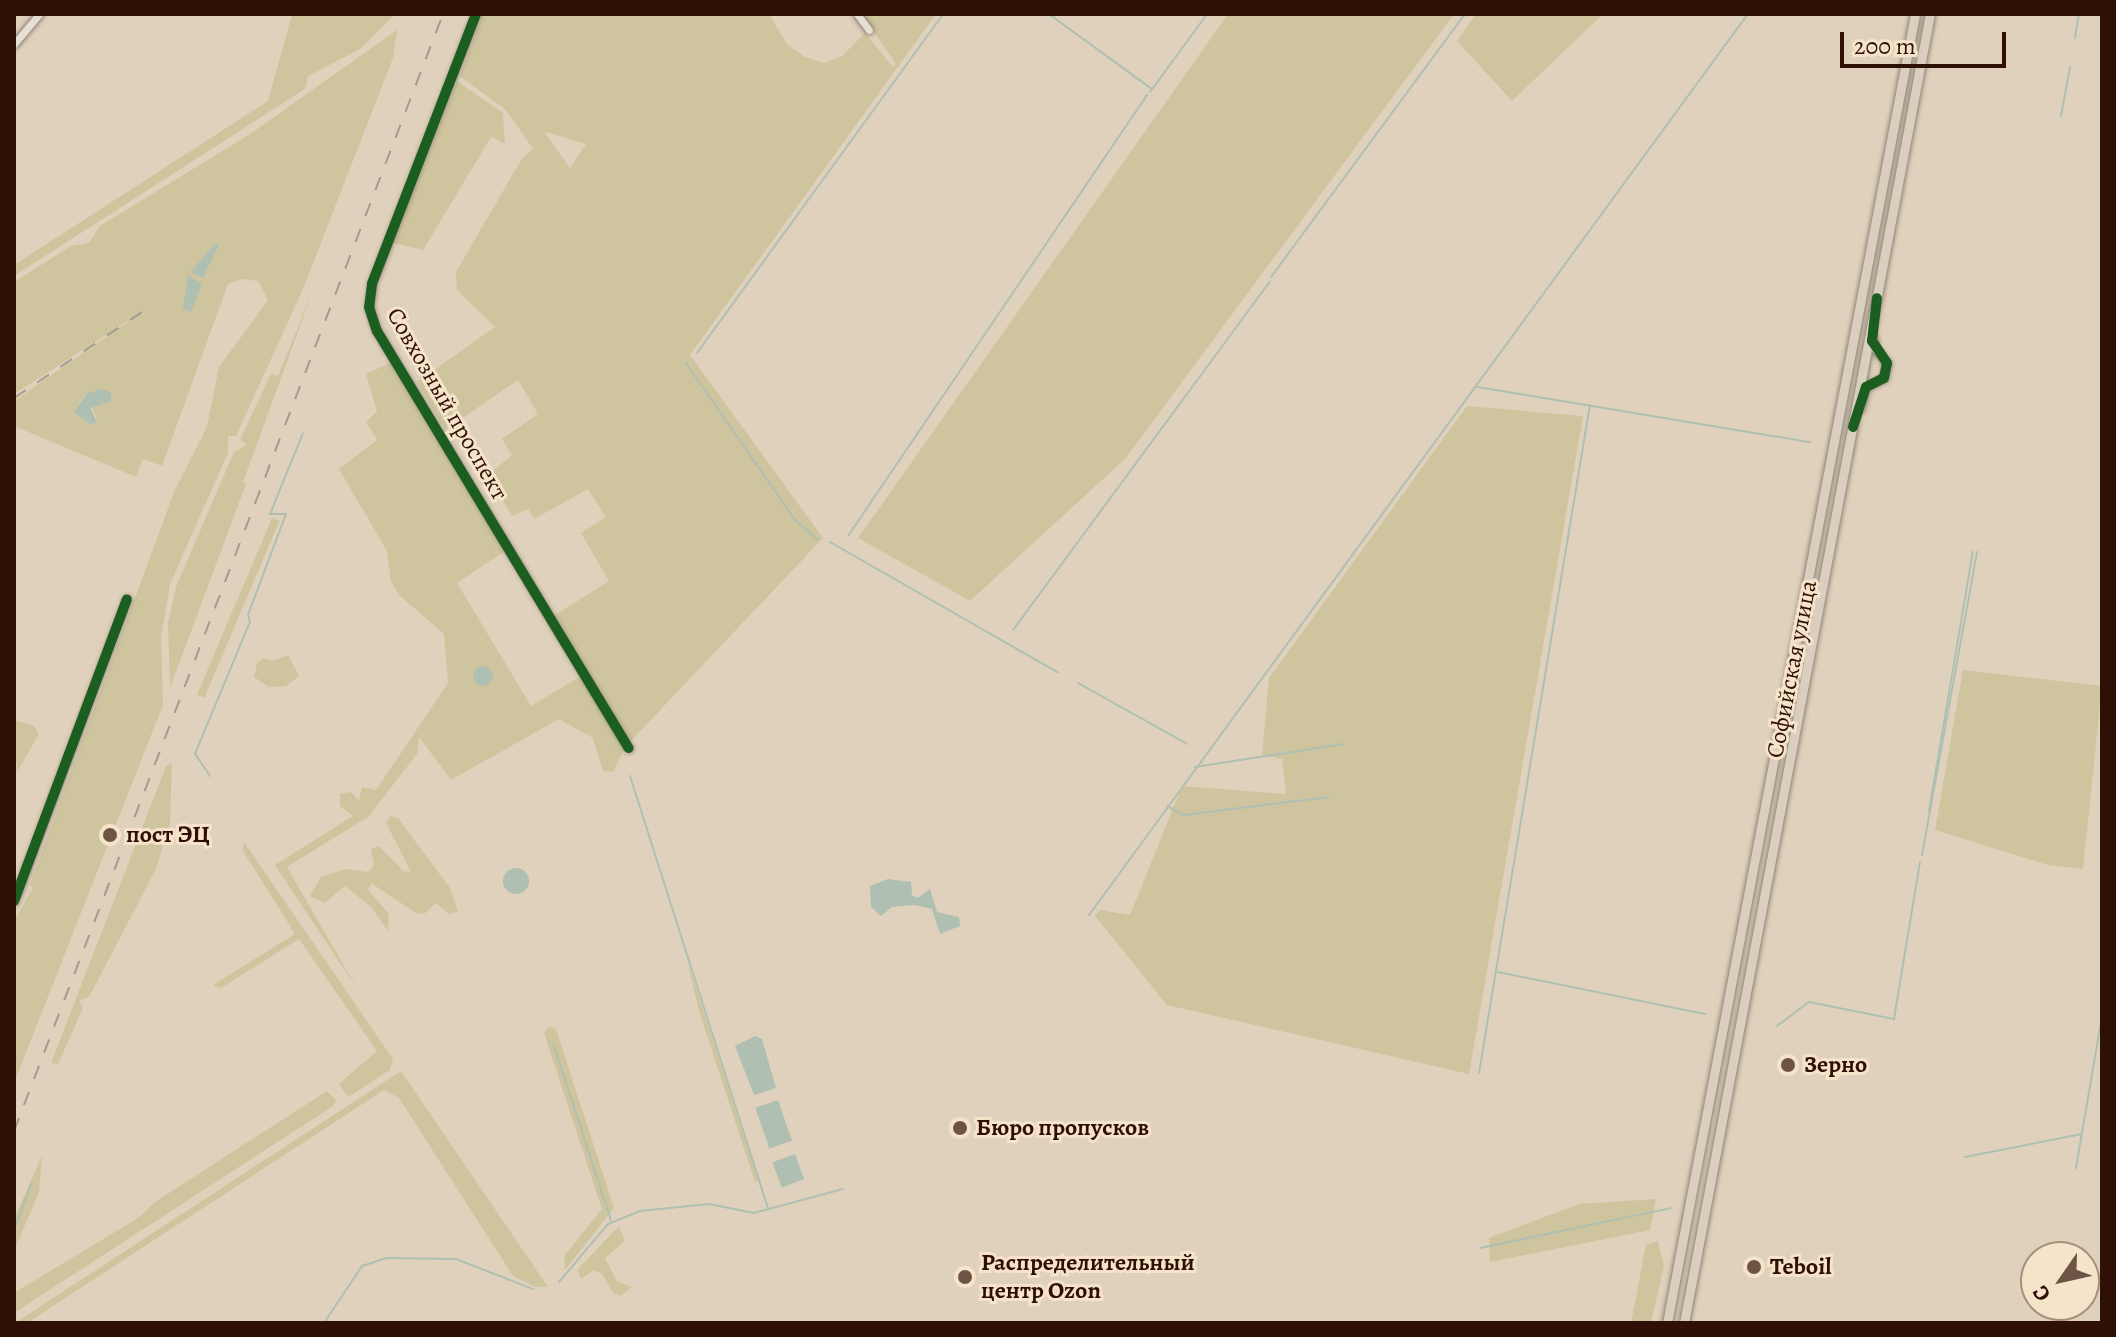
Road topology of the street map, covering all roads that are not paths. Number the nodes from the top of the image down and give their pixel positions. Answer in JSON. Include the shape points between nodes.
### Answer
{"nodes":[{"id":1,"x":476,"y":14,"type":"edge"},
{"id":2,"x":857,"y":14,"type":"edge"},
{"id":3,"x":1915,"y":14,"type":"edge"},
{"id":4,"x":1930,"y":14,"type":"edge"},
{"id":5,"x":38,"y":16,"type":"edge"},
{"id":6,"x":869,"y":30,"type":"dead end"},
{"id":7,"x":14,"y":44,"type":"edge"},
{"id":8,"x":1877,"y":298,"type":"junction"},
{"id":9,"x":1853,"y":427,"type":"junction"},
{"id":10,"x":127,"y":599,"type":"dead end"},
{"id":11,"x":629,"y":748,"type":"dead end"},
{"id":12,"x":14,"y":901,"type":"edge"},
{"id":13,"x":1667,"y":1323,"type":"edge"},
{"id":14,"x":1684,"y":1323,"type":"edge"}],
"edges":[{"from":1,"to":11,"type":"street","name":"Совхозный проспект","via":[[372,284],[369,307],[377,331]]},
{"from":2,"to":6,"type":"street"},
{"from":3,"to":13,"type":"main road","name":"Софийская улица"},
{"from":4,"to":8,"type":"main road","name":"Софийская улица"},
{"from":5,"to":7,"type":"street"},
{"from":8,"to":9,"type":"main road","name":"Софийская улица"},
{"from":8,"to":9,"type":"street","via":[[1872,341],[1887,363],[1884,378],[1866,387]]},
{"from":9,"to":14,"type":"main road","name":"Софийская улица"},
{"from":10,"to":12,"type":"street"}]}
